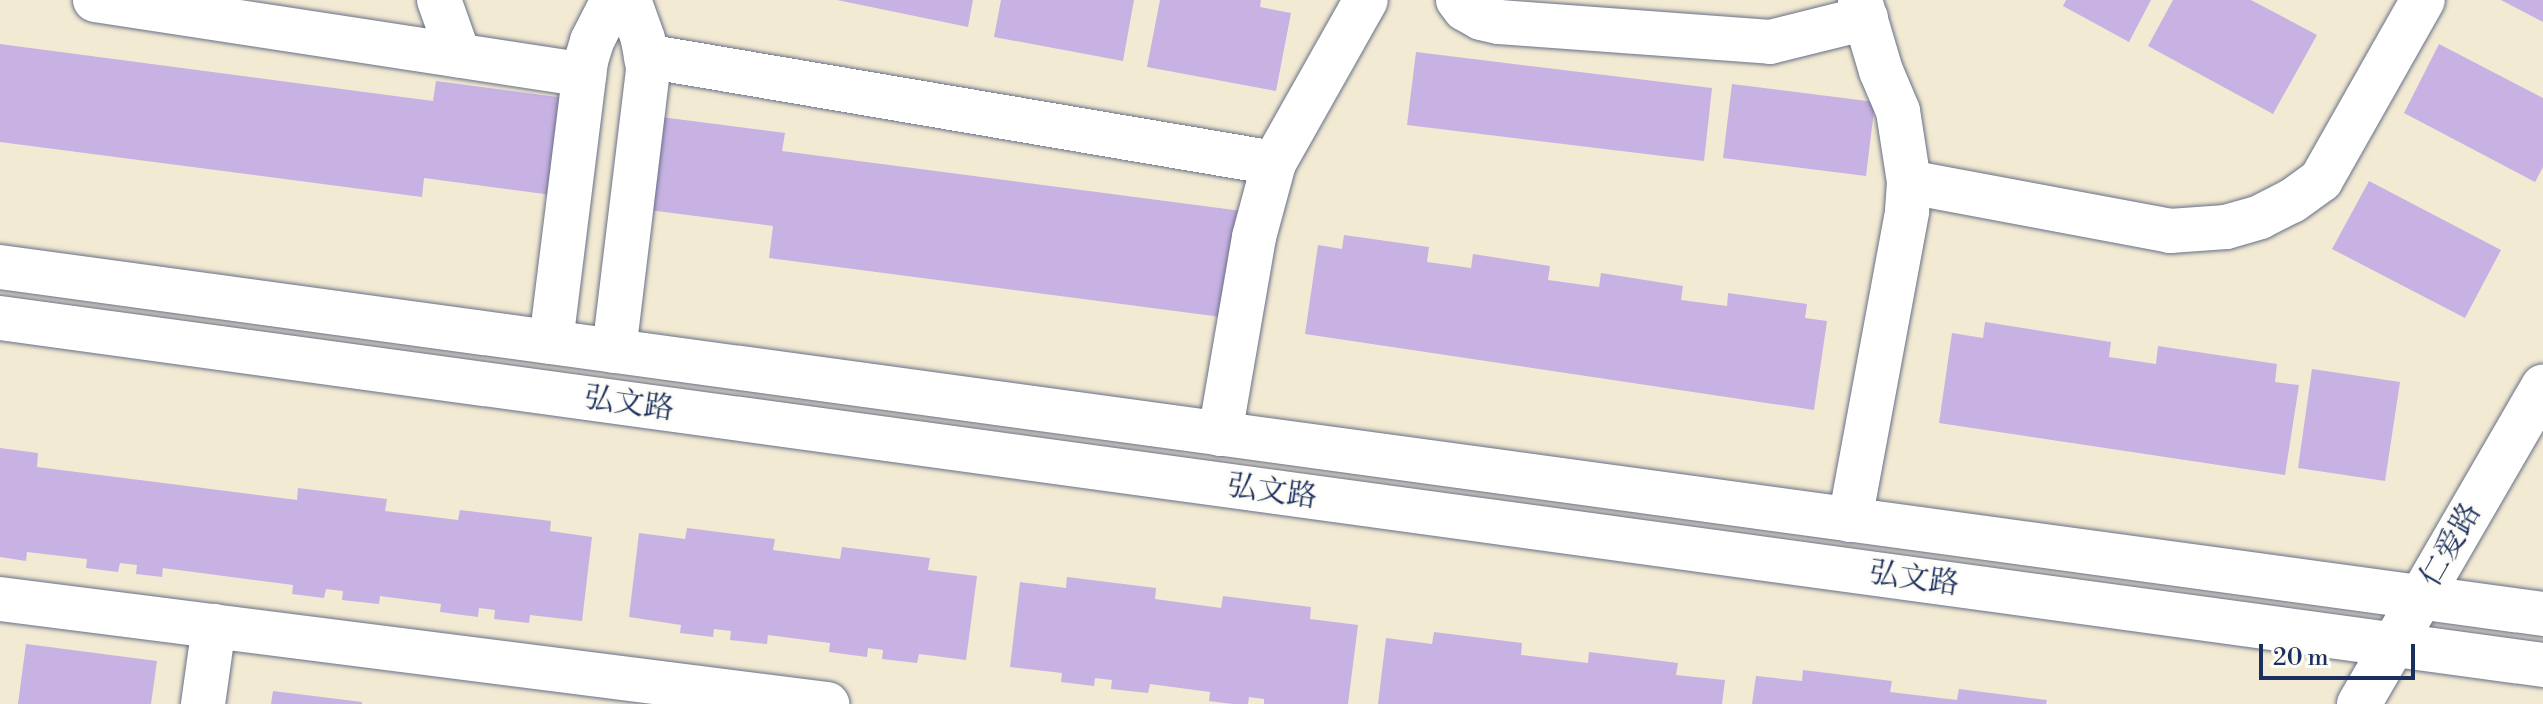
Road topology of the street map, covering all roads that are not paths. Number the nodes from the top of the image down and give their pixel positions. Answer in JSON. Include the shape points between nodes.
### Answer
{"nodes":[{"id":1,"x":95,"y":0,"type":"edge"},
{"id":2,"x":439,"y":0,"type":"edge"},
{"id":3,"x":613,"y":0,"type":"edge"},
{"id":4,"x":629,"y":0,"type":"edge"},
{"id":5,"x":1366,"y":0,"type":"edge"},
{"id":6,"x":1458,"y":0,"type":"edge"},
{"id":7,"x":2423,"y":0,"type":"edge"},
{"id":8,"x":1863,"y":9,"type":"edge"},
{"id":9,"x":459,"y":56,"type":"junction"},
{"id":10,"x":646,"y":56,"type":"junction"},
{"id":11,"x":584,"y":75,"type":"junction"},
{"id":12,"x":1274,"y":163,"type":"junction"},
{"id":13,"x":1909,"y":182,"type":"junction"},
{"id":14,"x":0,"y":267,"type":"edge"},
{"id":15,"x":0,"y":318,"type":"edge"},
{"id":16,"x":551,"y":342,"type":"junction"},
{"id":17,"x":614,"y":351,"type":"junction"},
{"id":18,"x":2543,"y":387,"type":"edge"},
{"id":19,"x":1220,"y":434,"type":"junction"},
{"id":20,"x":1850,"y":520,"type":"junction"},
{"id":21,"x":2421,"y":598,"type":"junction"},
{"id":22,"x":0,"y":599,"type":"edge"},
{"id":23,"x":2543,"y":614,"type":"edge"},
{"id":24,"x":214,"y":626,"type":"junction"},
{"id":25,"x":2393,"y":645,"type":"junction"},
{"id":26,"x":2543,"y":665,"type":"edge"},
{"id":27,"x":203,"y":704,"type":"edge"},
{"id":28,"x":827,"y":704,"type":"edge"},
{"id":29,"x":2359,"y":704,"type":"edge"}],
"edges":[{"from":1,"to":9,"type":"street"},
{"from":2,"to":9,"type":"street"},
{"from":3,"to":11,"type":"street","via":[[592,41]]},
{"from":4,"to":10,"type":"street"},
{"from":5,"to":12,"type":"street"},
{"from":6,"to":8,"type":"street","via":[[1481,18],[1499,22],[1770,42]]},
{"from":7,"to":13,"type":"street","via":[[2321,180],[2260,217],[2226,227],[2170,231]]},
{"from":8,"to":13,"type":"street","via":[[1898,111]]},
{"from":9,"to":11,"type":"street"},
{"from":10,"to":12,"type":"street"},
{"from":10,"to":17,"type":"street"},
{"from":11,"to":16,"type":"street"},
{"from":12,"to":19,"type":"street","via":[[1254,237]]},
{"from":13,"to":20,"type":"street"},
{"from":14,"to":16,"type":"street","name":"弘文路"},
{"from":15,"to":25,"type":"street","name":"弘文路"},
{"from":16,"to":17,"type":"street","name":"弘文路"},
{"from":17,"to":19,"type":"street","name":"弘文路"},
{"from":18,"to":21,"type":"street","name":"仁爱路"},
{"from":19,"to":20,"type":"street","name":"弘文路"},
{"from":20,"to":21,"type":"street","name":"弘文路"},
{"from":21,"to":23,"type":"street","name":"弘文路"},
{"from":21,"to":25,"type":"street","name":"仁爱路"},
{"from":22,"to":24,"type":"street"},
{"from":24,"to":27,"type":"street"},
{"from":24,"to":28,"type":"street"},
{"from":25,"to":26,"type":"street","name":"弘文路"},
{"from":25,"to":29,"type":"street","name":"仁爱路"}]}
